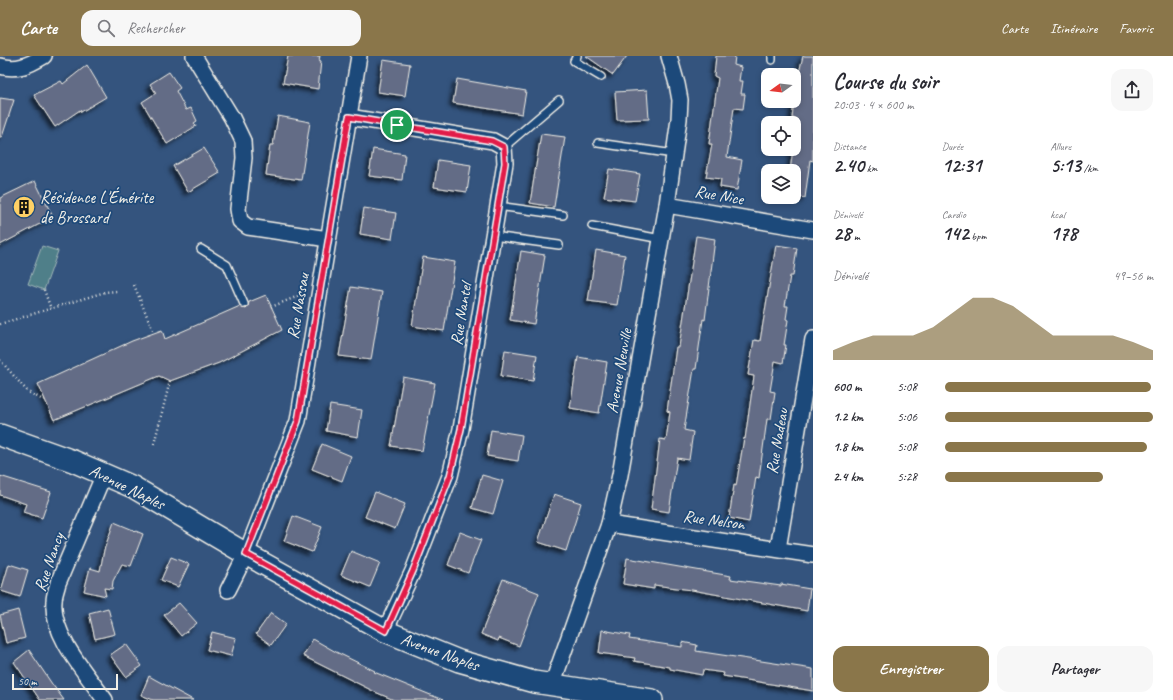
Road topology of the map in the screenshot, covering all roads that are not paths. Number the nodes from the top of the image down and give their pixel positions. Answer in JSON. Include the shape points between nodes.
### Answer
{"nodes":[{"id":1,"x":44,"y":56,"type":"edge"},
{"id":2,"x":194,"y":56,"type":"edge"},
{"id":3,"x":359,"y":56,"type":"edge"},
{"id":4,"x":577,"y":56,"type":"edge"},
{"id":5,"x":669,"y":56,"type":"edge"},
{"id":6,"x":0,"y":66,"type":"edge"},
{"id":7,"x":601,"y":77,"type":"dead end"},
{"id":8,"x":559,"y":100,"type":"dead end"},
{"id":9,"x":349,"y":117,"type":"junction"},
{"id":10,"x":598,"y":143,"type":"dead end"},
{"id":11,"x":504,"y":147,"type":"junction"},
{"id":12,"x":674,"y":154,"type":"junction"},
{"id":13,"x":667,"y":205,"type":"junction"},
{"id":14,"x":498,"y":206,"type":"junction"},
{"id":15,"x":563,"y":215,"type":"dead end"},
{"id":16,"x":592,"y":226,"type":"dead end"},
{"id":17,"x":813,"y":230,"type":"edge"},
{"id":18,"x":493,"y":236,"type":"junction"},
{"id":19,"x":328,"y":239,"type":"junction"},
{"id":20,"x":661,"y":239,"type":"junction"},
{"id":21,"x":559,"y":245,"type":"dead end"},
{"id":22,"x":201,"y":249,"type":"dead end"},
{"id":23,"x":244,"y":304,"type":"dead end"},
{"id":24,"x":813,"y":339,"type":"edge"},
{"id":25,"x":0,"y":435,"type":"edge"},
{"id":26,"x":104,"y":474,"type":"junction"},
{"id":27,"x":609,"y":524,"type":"junction"},
{"id":28,"x":778,"y":549,"type":"junction"},
{"id":29,"x":246,"y":554,"type":"junction"},
{"id":30,"x":813,"y":555,"type":"edge"},
{"id":31,"x":228,"y":590,"type":"dead end"},
{"id":32,"x":386,"y":631,"type":"junction"},
{"id":33,"x":552,"y":685,"type":"junction"},
{"id":34,"x":105,"y":700,"type":"edge"},
{"id":35,"x":652,"y":700,"type":"edge"}],
"edges":[{"from":1,"to":6,"type":"street","via":[[22,68]]},
{"from":2,"to":19,"type":"street","via":[[232,118],[242,142],[244,158],[238,210],[240,221],[248,227]]},
{"from":3,"to":9,"type":"street","name":"Rue Nassau"},
{"from":4,"to":7,"type":"lane","via":[[574,60]]},
{"from":5,"to":12,"type":"street","name":"Avenue Neuville","via":[[680,100]]},
{"from":8,"to":11,"type":"lane"},
{"from":9,"to":11,"type":"street","via":[[492,141]]},
{"from":9,"to":19,"type":"street","name":"Rue Nassau"},
{"from":10,"to":12,"type":"lane"},
{"from":11,"to":14,"type":"street","name":"Rue Nantel","via":[[505,163]]},
{"from":12,"to":13,"type":"street","name":"Avenue Neuville"},
{"from":13,"to":17,"type":"street","name":"Rue Nice"},
{"from":13,"to":20,"type":"street","name":"Avenue Neuville"},
{"from":14,"to":15,"type":"lane"},
{"from":14,"to":18,"type":"street","name":"Rue Nantel"},
{"from":16,"to":20,"type":"lane"},
{"from":18,"to":21,"type":"lane"},
{"from":18,"to":32,"type":"street","name":"Rue Nantel","via":[[461,429],[450,476],[413,571]]},
{"from":19,"to":29,"type":"street","name":"Rue Nassau","via":[[298,421]]},
{"from":20,"to":27,"type":"street","name":"Avenue Neuville","via":[[620,475]]},
{"from":22,"to":23,"type":"lane","via":[[227,266]]},
{"from":24,"to":28,"type":"street","name":"Rue Nadeau"},
{"from":25,"to":26,"type":"street","name":"Avenue Naples"},
{"from":26,"to":29,"type":"street","name":"Avenue Naples","via":[[164,504]]},
{"from":26,"to":34,"type":"street","name":"Rue Nancy","via":[[62,575],[54,600],[54,615],[58,630]]},
{"from":27,"to":28,"type":"street","name":"Rue Nelson"},
{"from":27,"to":33,"type":"street","name":"Avenue Neuville"},
{"from":28,"to":30,"type":"street","name":"Rue Nelson"},
{"from":29,"to":31,"type":"street"},
{"from":29,"to":32,"type":"street","name":"Avenue Naples"},
{"from":32,"to":33,"type":"street","name":"Avenue Naples","via":[[459,661]]},
{"from":33,"to":35,"type":"street","name":"Avenue Naples"}]}
